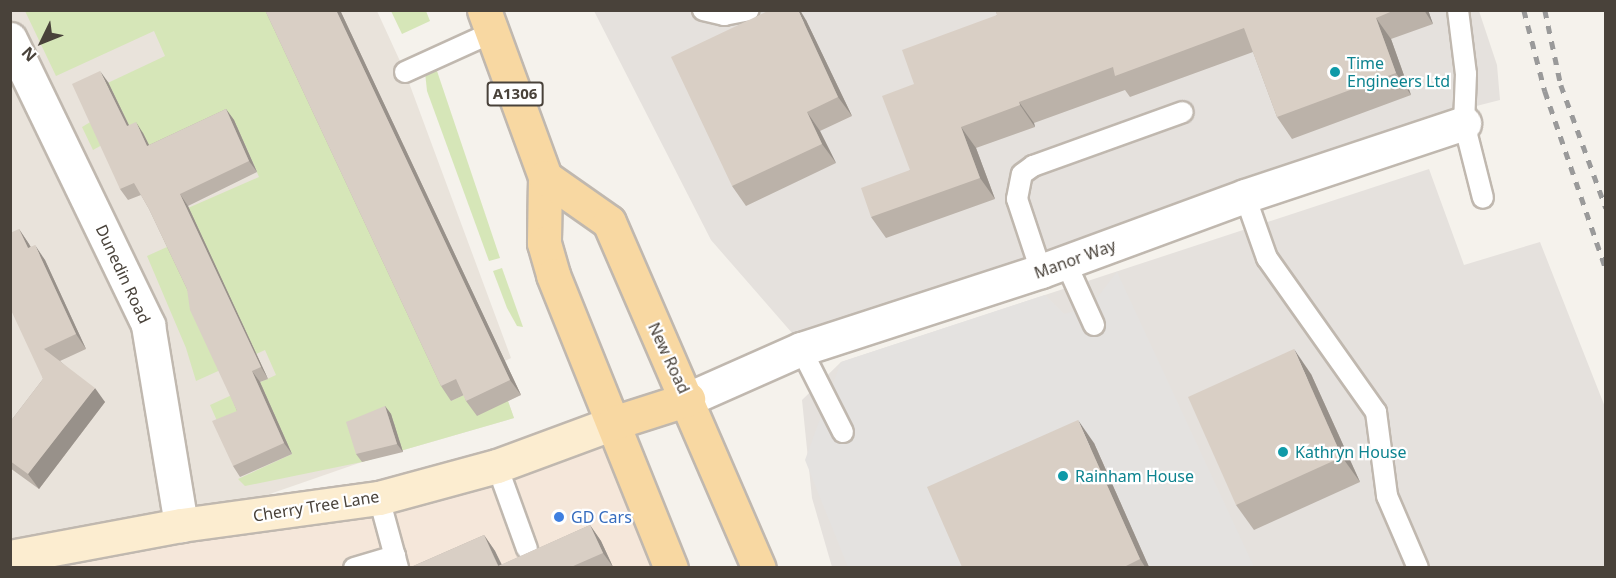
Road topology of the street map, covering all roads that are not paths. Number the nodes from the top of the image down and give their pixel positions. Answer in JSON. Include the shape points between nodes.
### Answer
{"nodes":[{"id":1,"x":703,"y":10,"type":"edge"},
{"id":2,"x":748,"y":10,"type":"edge"},
{"id":3,"x":1458,"y":10,"type":"edge"},
{"id":4,"x":488,"y":21,"type":"edge"},
{"id":5,"x":12,"y":44,"type":"edge"},
{"id":6,"x":405,"y":72,"type":"dead end"},
{"id":7,"x":1183,"y":112,"type":"dead end"},
{"id":8,"x":1464,"y":123,"type":"junction"},
{"id":9,"x":544,"y":177,"type":"junction"},
{"id":10,"x":1245,"y":196,"type":"junction"},
{"id":11,"x":1483,"y":198,"type":"dead end"},
{"id":12,"x":1054,"y":267,"type":"junction"},
{"id":13,"x":1094,"y":325,"type":"dead end"},
{"id":14,"x":801,"y":349,"type":"junction"},
{"id":15,"x":688,"y":399,"type":"junction"},
{"id":16,"x":613,"y":423,"type":"junction"},
{"id":17,"x":843,"y":432,"type":"dead end"},
{"id":18,"x":497,"y":466,"type":"junction"},
{"id":19,"x":379,"y":498,"type":"junction"},
{"id":20,"x":181,"y":525,"type":"junction"},
{"id":21,"x":527,"y":549,"type":"dead end"},
{"id":22,"x":10,"y":557,"type":"edge"},
{"id":23,"x":397,"y":562,"type":"edge"},
{"id":24,"x":354,"y":567,"type":"edge"},
{"id":25,"x":671,"y":567,"type":"edge"},
{"id":26,"x":759,"y":567,"type":"edge"},
{"id":27,"x":1418,"y":567,"type":"edge"}],
"edges":[{"from":1,"to":2,"type":"lane","via":[[724,15]]},
{"from":3,"to":8,"type":"lane","via":[[1466,74]]},
{"from":4,"to":6,"type":"lane"},
{"from":4,"to":9,"type":"main road","number":"A1306"},
{"from":5,"to":20,"type":"street","name":"Dunedin Road","via":[[148,325]]},
{"from":7,"to":12,"type":"lane","via":[[1033,166],[1022,174],[1017,199]]},
{"from":8,"to":10,"type":"street","name":"Manor Way"},
{"from":8,"to":11,"type":"lane"},
{"from":9,"to":15,"type":"main road","name":"New Road","via":[[609,222]]},
{"from":9,"to":16,"type":"main road","number":"A1306","via":[[544,243],[575,334]]},
{"from":10,"to":12,"type":"street","name":"Manor Way"},
{"from":10,"to":27,"type":"lane","via":[[1267,258],[1376,412],[1387,496]]},
{"from":12,"to":13,"type":"lane"},
{"from":12,"to":14,"type":"street","name":"Manor Way"},
{"from":14,"to":15,"type":"street","name":"Manor Way"},
{"from":14,"to":17,"type":"lane"},
{"from":15,"to":16,"type":"main road"},
{"from":15,"to":26,"type":"main road","name":"New Road"},
{"from":16,"to":18,"type":"street","name":"Cherry Tree Lane"},
{"from":16,"to":25,"type":"main road","number":"A1306"},
{"from":18,"to":19,"type":"street","name":"Cherry Tree Lane"},
{"from":18,"to":21,"type":"lane"},
{"from":19,"to":20,"type":"street","name":"Cherry Tree Lane"},
{"from":19,"to":23,"type":"lane"},
{"from":20,"to":22,"type":"street","name":"Cherry Tree Lane"},
{"from":23,"to":24,"type":"lane"}]}
